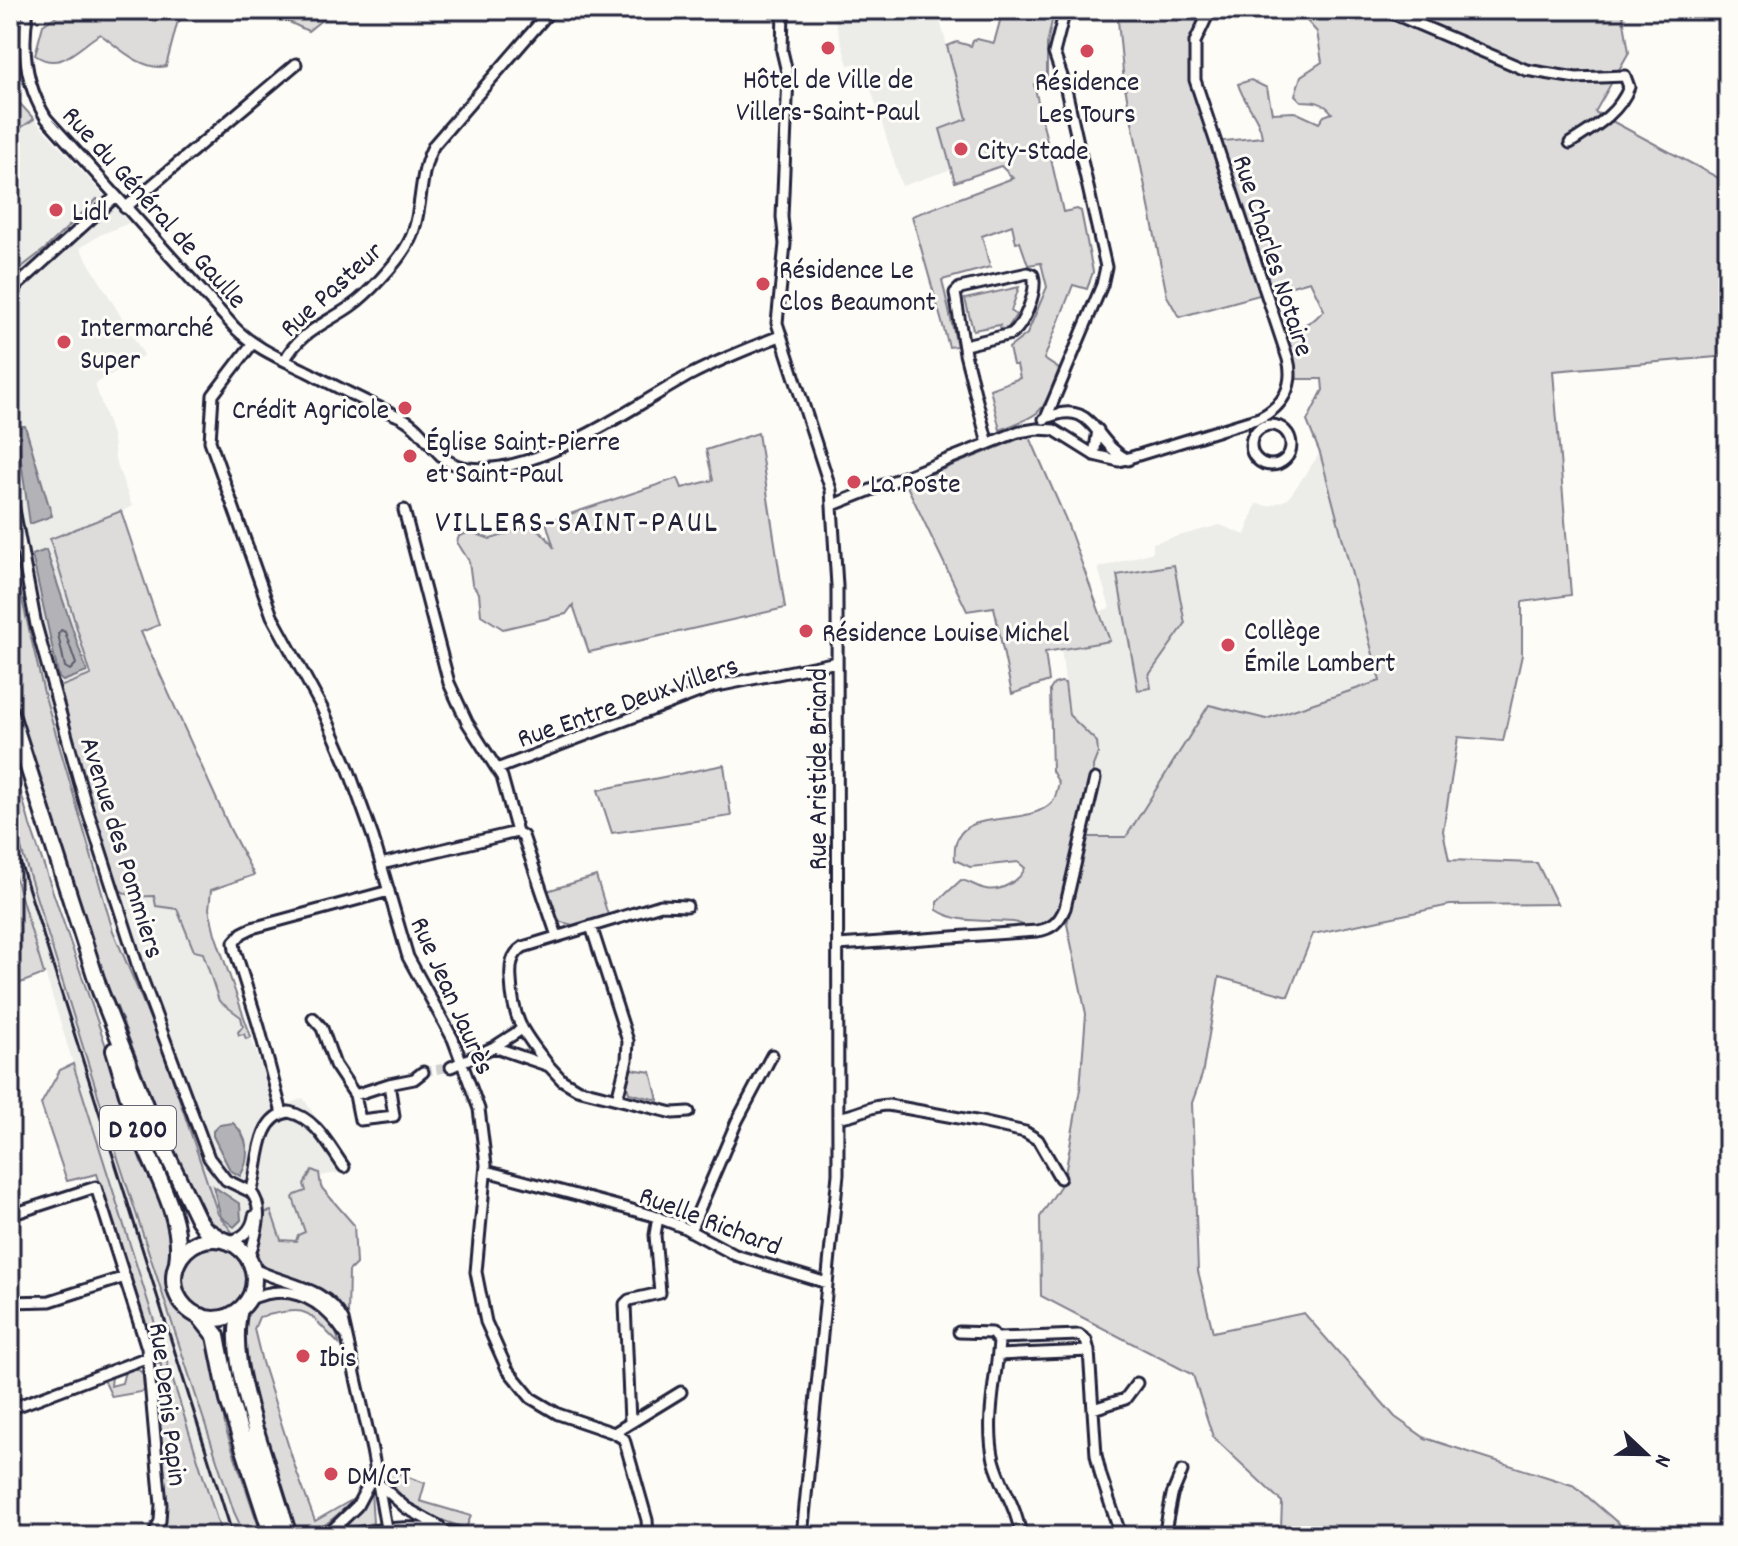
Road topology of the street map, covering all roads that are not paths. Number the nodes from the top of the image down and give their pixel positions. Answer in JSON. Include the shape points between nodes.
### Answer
{"nodes":[{"id":1,"x":28,"y":10,"type":"edge"},
{"id":2,"x":551,"y":10,"type":"edge"},
{"id":3,"x":783,"y":10,"type":"edge"},
{"id":4,"x":1065,"y":10,"type":"edge"},
{"id":5,"x":1210,"y":10,"type":"edge"},
{"id":6,"x":1385,"y":10,"type":"edge"},
{"id":7,"x":296,"y":64,"type":"dead end"},
{"id":8,"x":1570,"y":143,"type":"dead end"},
{"id":9,"x":115,"y":197,"type":"junction"},
{"id":10,"x":125,"y":208,"type":"junction"},
{"id":11,"x":10,"y":292,"type":"edge"},
{"id":12,"x":780,"y":336,"type":"junction"},
{"id":13,"x":252,"y":344,"type":"junction"},
{"id":14,"x":965,"y":345,"type":"junction"},
{"id":15,"x":285,"y":360,"type":"junction"},
{"id":16,"x":1046,"y":418,"type":"junction"},
{"id":17,"x":1266,"y":421,"type":"junction"},
{"id":18,"x":1098,"y":430,"type":"junction"},
{"id":19,"x":1018,"y":432,"type":"junction"},
{"id":20,"x":988,"y":444,"type":"junction"},
{"id":21,"x":1094,"y":455,"type":"junction"},
{"id":22,"x":1128,"y":460,"type":"junction"},
{"id":23,"x":10,"y":488,"type":"edge"},
{"id":24,"x":833,"y":505,"type":"junction"},
{"id":25,"x":404,"y":510,"type":"dead end"},
{"id":26,"x":837,"y":662,"type":"junction"},
{"id":27,"x":10,"y":711,"type":"edge"},
{"id":28,"x":497,"y":769,"type":"junction"},
{"id":29,"x":1095,"y":779,"type":"dead end"},
{"id":30,"x":517,"y":832,"type":"junction"},
{"id":31,"x":381,"y":864,"type":"junction"},
{"id":32,"x":389,"y":891,"type":"junction"},
{"id":33,"x":687,"y":906,"type":"dead end"},
{"id":34,"x":591,"y":926,"type":"junction"},
{"id":35,"x":557,"y":936,"type":"junction"},
{"id":36,"x":838,"y":945,"type":"junction"},
{"id":37,"x":100,"y":991,"type":"junction"},
{"id":38,"x":313,"y":1018,"type":"dead end"},
{"id":39,"x":522,"y":1029,"type":"junction"},
{"id":40,"x":494,"y":1047,"type":"junction"},
{"id":41,"x":772,"y":1055,"type":"dead end"},
{"id":42,"x":463,"y":1063,"type":"junction"},
{"id":43,"x":549,"y":1066,"type":"junction"},
{"id":44,"x":451,"y":1067,"type":"tunnel mouth"},
{"id":45,"x":423,"y":1072,"type":"tunnel mouth"},
{"id":46,"x":389,"y":1084,"type":"junction"},
{"id":47,"x":355,"y":1095,"type":"junction"},
{"id":48,"x":617,"y":1099,"type":"junction"},
{"id":49,"x":689,"y":1112,"type":"dead end"},
{"id":50,"x":282,"y":1113,"type":"junction"},
{"id":51,"x":839,"y":1117,"type":"junction"},
{"id":52,"x":344,"y":1167,"type":"dead end"},
{"id":53,"x":486,"y":1171,"type":"junction"},
{"id":54,"x":1060,"y":1178,"type":"dead end"},
{"id":55,"x":251,"y":1192,"type":"junction"},
{"id":56,"x":256,"y":1205,"type":"junction"},
{"id":57,"x":10,"y":1215,"type":"edge"},
{"id":58,"x":658,"y":1217,"type":"junction"},
{"id":59,"x":690,"y":1231,"type":"junction"},
{"id":60,"x":224,"y":1240,"type":"junction"},
{"id":61,"x":177,"y":1262,"type":"junction"},
{"id":62,"x":251,"y":1264,"type":"junction"},
{"id":63,"x":125,"y":1277,"type":"junction"},
{"id":64,"x":827,"y":1283,"type":"junction"},
{"id":65,"x":10,"y":1302,"type":"edge"},
{"id":66,"x":244,"y":1304,"type":"junction"},
{"id":67,"x":201,"y":1317,"type":"junction"},
{"id":68,"x":959,"y":1332,"type":"dead end"},
{"id":69,"x":346,"y":1337,"type":"junction"},
{"id":70,"x":998,"y":1338,"type":"junction"},
{"id":71,"x":1089,"y":1351,"type":"junction"},
{"id":72,"x":998,"y":1355,"type":"junction"},
{"id":73,"x":148,"y":1357,"type":"junction"},
{"id":74,"x":1137,"y":1383,"type":"dead end"},
{"id":75,"x":681,"y":1392,"type":"dead end"},
{"id":76,"x":10,"y":1409,"type":"edge"},
{"id":77,"x":1093,"y":1409,"type":"junction"},
{"id":78,"x":630,"y":1422,"type":"junction"},
{"id":79,"x":614,"y":1433,"type":"junction"},
{"id":80,"x":256,"y":1434,"type":"joint"},
{"id":81,"x":376,"y":1470,"type":"junction"},
{"id":82,"x":1182,"y":1471,"type":"dead end"},
{"id":83,"x":378,"y":1483,"type":"junction"},
{"id":84,"x":386,"y":1528,"type":"junction"},
{"id":85,"x":450,"y":1531,"type":"junction"},
{"id":86,"x":153,"y":1536,"type":"edge"},
{"id":87,"x":273,"y":1536,"type":"edge"},
{"id":88,"x":288,"y":1536,"type":"edge"},
{"id":89,"x":326,"y":1536,"type":"edge"},
{"id":90,"x":342,"y":1536,"type":"edge"},
{"id":91,"x":469,"y":1536,"type":"edge"},
{"id":92,"x":648,"y":1536,"type":"edge"},
{"id":93,"x":802,"y":1536,"type":"edge"},
{"id":94,"x":1021,"y":1536,"type":"edge"},
{"id":95,"x":1121,"y":1536,"type":"edge"},
{"id":96,"x":1164,"y":1536,"type":"edge"}],
"edges":[{"from":1,"to":9,"type":"street","name":"Rue du Général de Gaulle","via":[[25,57],[38,103],[57,133]]},
{"from":2,"to":15,"type":"street","name":"Rue Pasteur","via":[[434,145],[403,252],[358,300],[311,330]]},
{"from":3,"to":12,"type":"street","name":"Rue Aristide Briand","via":[[782,51],[788,76]]},
{"from":4,"to":16,"type":"street","via":[[1054,53],[1106,267]]},
{"from":5,"to":17,"type":"street","name":"Rue Charles Notaire","via":[[1195,42],[1195,80],[1290,367],[1287,392]]},
{"from":6,"to":8,"type":"street","via":[[1526,70],[1576,78],[1625,76],[1629,87],[1615,109]]},
{"from":7,"to":10,"type":"street"},
{"from":9,"to":10,"type":"street","name":"Rue du Général de Gaulle"},
{"from":9,"to":11,"type":"street"},
{"from":10,"to":13,"type":"street","name":"Rue du Général de Gaulle"},
{"from":12,"to":15,"type":"street","name":"Rue du Général de Gaulle","via":[[693,374],[582,438],[513,463],[482,468],[451,463],[412,423]]},
{"from":12,"to":24,"type":"street","name":"Rue Aristide Briand"},
{"from":13,"to":15,"type":"street","name":"Rue du Général de Gaulle"},
{"from":13,"to":31,"type":"street","name":"Rue Jean Jaurès","via":[[213,395],[210,441],[269,608],[328,722]]},
{"from":14,"to":14,"type":"street","via":[[1017,330],[1035,286],[1033,275],[957,291]]},
{"from":14,"to":20,"type":"street"},
{"from":16,"to":18,"type":"street","via":[[1076,413]]},
{"from":16,"to":19,"type":"street"},
{"from":17,"to":17,"type":"street","via":[[1255,434],[1252,449],[1260,461],[1274,464],[1287,456],[1290,441],[1282,429]]},
{"from":17,"to":22,"type":"street"},
{"from":18,"to":21,"type":"street"},
{"from":18,"to":22,"type":"street"},
{"from":19,"to":20,"type":"street"},
{"from":19,"to":21,"type":"street","via":[[1054,430]]},
{"from":20,"to":24,"type":"street"},
{"from":21,"to":22,"type":"street"},
{"from":23,"to":55,"type":"street","name":"Avenue des Pommiers","via":[[58,710],[139,970],[209,1158],[226,1180]]},
{"from":24,"to":26,"type":"street","name":"Rue Aristide Briand"},
{"from":25,"to":28,"type":"street","via":[[449,683]]},
{"from":26,"to":28,"type":"street","name":"Rue Entre Deux Villers","via":[[712,687]]},
{"from":26,"to":36,"type":"street","name":"Rue Aristide Briand"},
{"from":27,"to":37,"type":"main road","number":"D 200"},
{"from":28,"to":30,"type":"street","name":"Rue Entre Deux Villers"},
{"from":29,"to":36,"type":"street","via":[[1065,908],[1050,927]]},
{"from":30,"to":31,"type":"street"},
{"from":30,"to":35,"type":"street","name":"Rue Entre Deux Villers","via":[[523,836]]},
{"from":31,"to":32,"type":"street","name":"Rue Jean Jaurès"},
{"from":32,"to":42,"type":"street","name":"Rue Jean Jaurès","via":[[408,957]]},
{"from":32,"to":50,"type":"street","via":[[252,928],[236,938],[235,950]]},
{"from":33,"to":34,"type":"street","via":[[666,903]]},
{"from":34,"to":35,"type":"street"},
{"from":34,"to":48,"type":"street","via":[[628,1041]]},
{"from":35,"to":39,"type":"street","via":[[523,947],[513,959],[512,1004]]},
{"from":36,"to":51,"type":"street","name":"Rue Aristide Briand"},
{"from":37,"to":60,"type":"main road","number":"D 200","via":[[185,1196],[205,1229]]},
{"from":37,"to":61,"type":"main road","number":"D 200","via":[[133,1111],[176,1223]]},
{"from":38,"to":47,"type":"street"},
{"from":39,"to":40,"type":"street"},
{"from":39,"to":43,"type":"street"},
{"from":40,"to":42,"type":"street"},
{"from":40,"to":43,"type":"street"},
{"from":41,"to":59,"type":"street"},
{"from":42,"to":44,"type":"street"},
{"from":42,"to":53,"type":"street","name":"Rue Jean Jaurès","via":[[480,1116]]},
{"from":43,"to":48,"type":"street","via":[[571,1086]]},
{"from":45,"to":46,"type":"street"},
{"from":46,"to":47,"type":"street"},
{"from":46,"to":47,"type":"street","via":[[394,1116],[360,1120]]},
{"from":48,"to":49,"type":"street"},
{"from":50,"to":52,"type":"street","via":[[313,1125]]},
{"from":50,"to":55,"type":"street","via":[[260,1145]]},
{"from":51,"to":54,"type":"street","via":[[888,1105],[1017,1130],[1038,1140]]},
{"from":51,"to":64,"type":"street","name":"Rue Aristide Briand"},
{"from":53,"to":58,"type":"street","name":"Ruelle Richard"},
{"from":53,"to":79,"type":"street","name":"Rue Jean Jaurès","via":[[476,1272],[500,1358],[521,1389],[542,1406]]},
{"from":55,"to":56,"type":"street"},
{"from":56,"to":60,"type":"street","via":[[250,1229],[237,1239]]},
{"from":56,"to":62,"type":"street","via":[[258,1231]]},
{"from":57,"to":63,"type":"street","name":"Rue Denis Papin","via":[[96,1187]]},
{"from":58,"to":59,"type":"street","name":"Ruelle Richard"},
{"from":58,"to":78,"type":"street","via":[[660,1293],[625,1304]]},
{"from":59,"to":64,"type":"street","name":"Ruelle Richard","via":[[728,1252]]},
{"from":60,"to":61,"type":"main road","via":[[195,1243]]},
{"from":60,"to":62,"type":"main road"},
{"from":61,"to":67,"type":"main road","via":[[178,1297]]},
{"from":62,"to":66,"type":"main road","via":[[253,1284]]},
{"from":62,"to":69,"type":"street","via":[[323,1297],[340,1314]]},
{"from":63,"to":65,"type":"street","via":[[50,1301]]},
{"from":63,"to":73,"type":"street","name":"Rue Denis Papin"},
{"from":64,"to":93,"type":"street","name":"Rue Aristide Briand"},
{"from":66,"to":67,"type":"main road","via":[[222,1318]]},
{"from":66,"to":69,"type":"street","via":[[279,1290],[306,1298],[328,1313]]},
{"from":66,"to":80,"type":"main road","via":[[237,1325],[238,1353]]},
{"from":67,"to":87,"type":"highway","via":[[216,1336],[229,1400]]},
{"from":68,"to":70,"type":"street","via":[[992,1333]]},
{"from":69,"to":81,"type":"street"},
{"from":70,"to":71,"type":"street","via":[[1079,1335]]},
{"from":70,"to":72,"type":"street"},
{"from":71,"to":72,"type":"street"},
{"from":71,"to":77,"type":"street"},
{"from":72,"to":94,"type":"street","via":[[992,1450]]},
{"from":73,"to":76,"type":"street"},
{"from":73,"to":86,"type":"street","name":"Rue Denis Papin","via":[[161,1505]]},
{"from":74,"to":77,"type":"street","via":[[1125,1399]]},
{"from":75,"to":78,"type":"street"},
{"from":77,"to":95,"type":"street","via":[[1099,1469]]},
{"from":78,"to":79,"type":"street"},
{"from":79,"to":92,"type":"street","via":[[626,1443]]},
{"from":80,"to":88,"type":"highway"},
{"from":81,"to":83,"type":"street"},
{"from":81,"to":89,"type":"street","via":[[357,1506]]},
{"from":82,"to":96,"type":"street"},
{"from":83,"to":84,"type":"street"},
{"from":83,"to":85,"type":"street","via":[[406,1508]]},
{"from":84,"to":85,"type":"street"},
{"from":84,"to":90,"type":"street"},
{"from":85,"to":91,"type":"street"}]}
